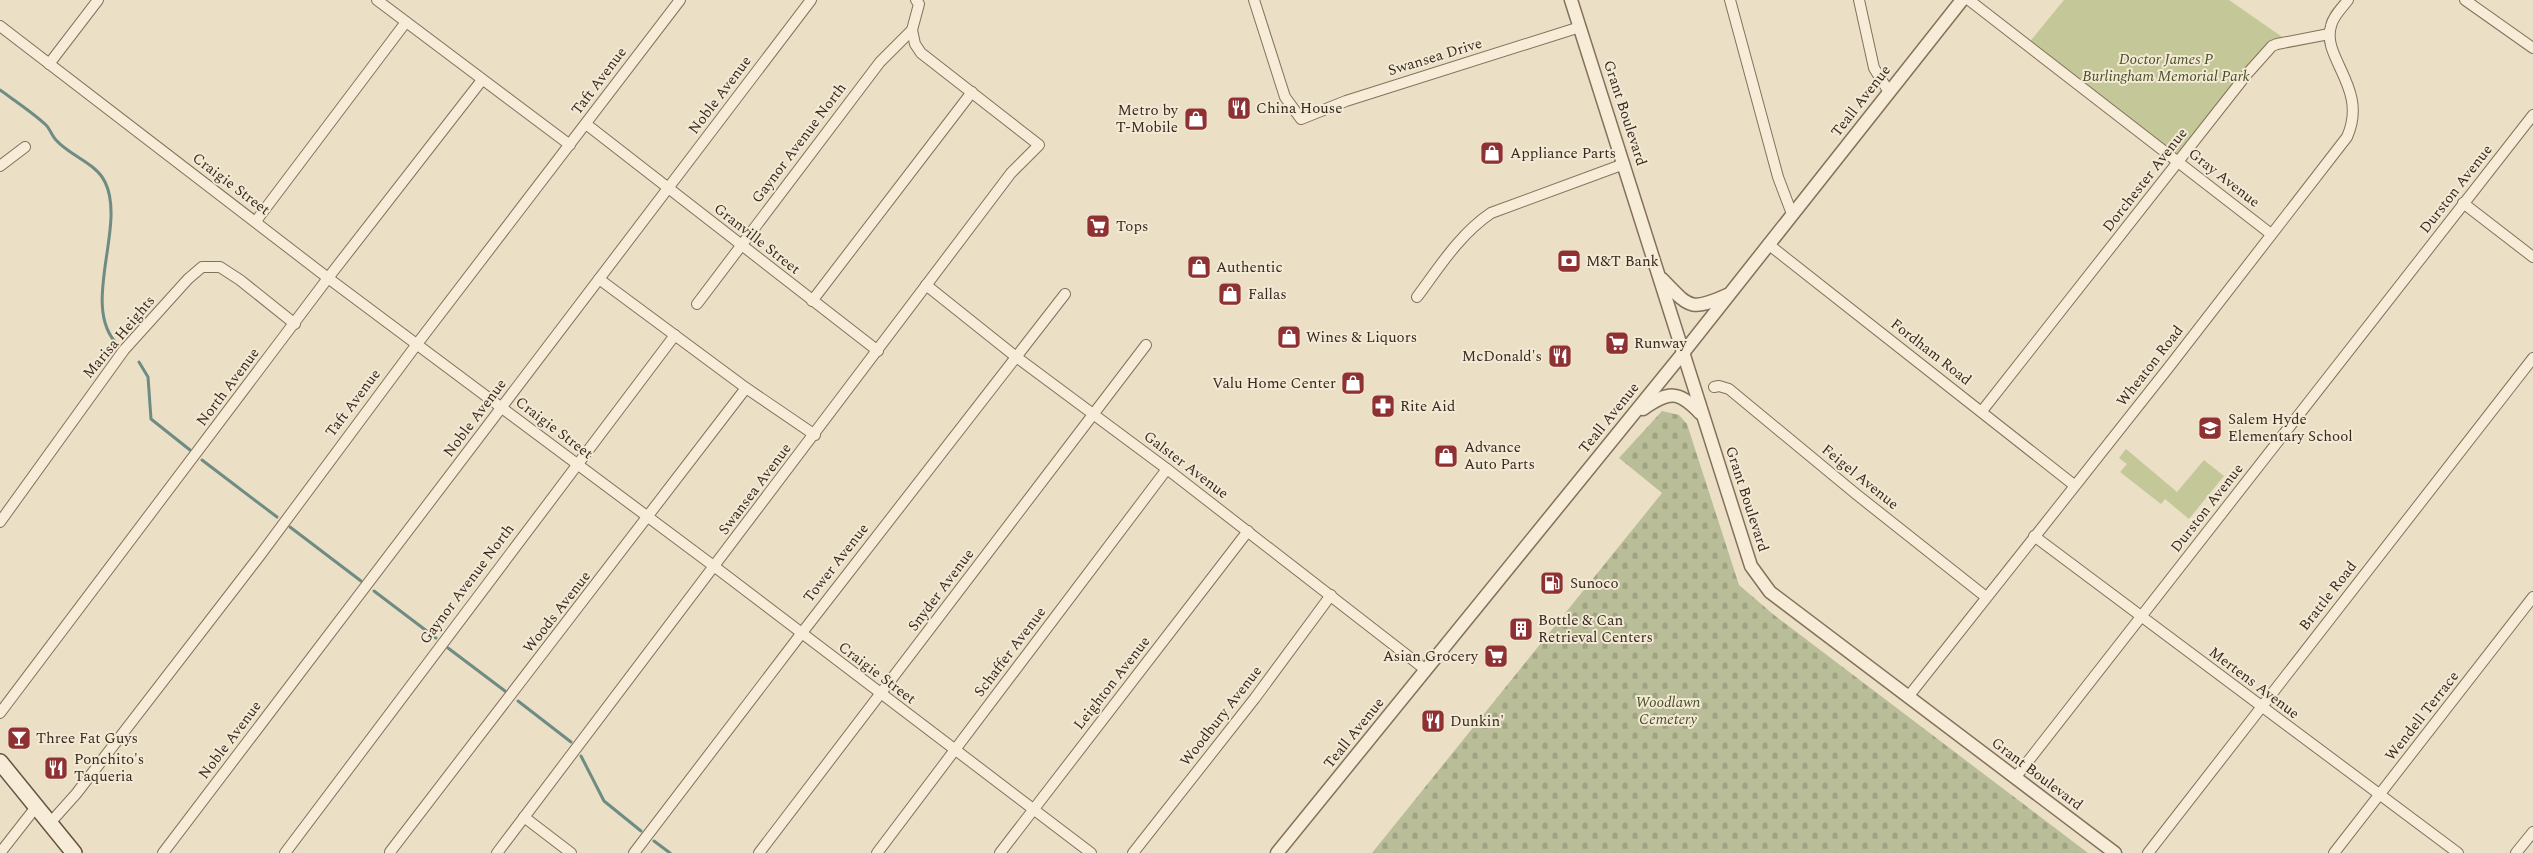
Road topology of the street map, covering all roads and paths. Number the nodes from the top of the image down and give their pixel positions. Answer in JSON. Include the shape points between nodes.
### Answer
{"nodes":[{"id":1,"x":98,"y":0,"type":"edge"},
{"id":2,"x":377,"y":0,"type":"edge"},
{"id":3,"x":680,"y":0,"type":"edge"},
{"id":4,"x":811,"y":0,"type":"edge"},
{"id":5,"x":916,"y":0,"type":"edge"},
{"id":6,"x":1254,"y":0,"type":"edge"},
{"id":7,"x":1571,"y":0,"type":"edge"},
{"id":8,"x":1730,"y":0,"type":"edge"},
{"id":9,"x":1859,"y":0,"type":"edge"},
{"id":10,"x":1962,"y":0,"type":"edge"},
{"id":11,"x":1968,"y":0,"type":"edge"},
{"id":12,"x":2348,"y":0,"type":"edge"},
{"id":13,"x":2464,"y":0,"type":"edge"},
{"id":14,"x":406,"y":22,"type":"junction"},
{"id":15,"x":0,"y":26,"type":"edge"},
{"id":16,"x":1580,"y":27,"type":"junction"},
{"id":17,"x":912,"y":30,"type":"junction"},
{"id":18,"x":2329,"y":34,"type":"junction"},
{"id":19,"x":2533,"y":48,"type":"edge"},
{"id":20,"x":49,"y":64,"type":"junction"},
{"id":21,"x":482,"y":80,"type":"junction"},
{"id":22,"x":972,"y":92,"type":"junction"},
{"id":23,"x":1889,"y":92,"type":"junction"},
{"id":24,"x":2533,"y":115,"type":"edge"},
{"id":25,"x":586,"y":124,"type":"junction"},
{"id":26,"x":570,"y":145,"type":"junction"},
{"id":27,"x":25,"y":148,"type":"dead end"},
{"id":28,"x":2178,"y":162,"type":"junction"},
{"id":29,"x":1624,"y":164,"type":"junction"},
{"id":30,"x":0,"y":166,"type":"edge"},
{"id":31,"x":668,"y":189,"type":"junction"},
{"id":32,"x":2463,"y":203,"type":"junction"},
{"id":33,"x":1792,"y":214,"type":"junction"},
{"id":34,"x":256,"y":221,"type":"junction"},
{"id":35,"x":2271,"y":234,"type":"junction"},
{"id":36,"x":1768,"y":244,"type":"junction"},
{"id":37,"x":741,"y":245,"type":"junction"},
{"id":38,"x":2533,"y":257,"type":"edge"},
{"id":39,"x":1659,"y":275,"type":"junction"},
{"id":40,"x":328,"y":278,"type":"junction"},
{"id":41,"x":599,"y":279,"type":"junction"},
{"id":42,"x":926,"y":285,"type":"junction"},
{"id":43,"x":1065,"y":294,"type":"dead end"},
{"id":44,"x":1729,"y":294,"type":"junction"},
{"id":45,"x":1417,"y":297,"type":"dead end"},
{"id":46,"x":812,"y":301,"type":"junction"},
{"id":47,"x":697,"y":304,"type":"dead end"},
{"id":48,"x":295,"y":324,"type":"junction"},
{"id":49,"x":675,"y":335,"type":"junction"},
{"id":50,"x":417,"y":344,"type":"junction"},
{"id":51,"x":1146,"y":345,"type":"dead end"},
{"id":52,"x":878,"y":351,"type":"junction"},
{"id":53,"x":1683,"y":353,"type":"junction"},
{"id":54,"x":1015,"y":356,"type":"junction"},
{"id":55,"x":2533,"y":358,"type":"edge"},
{"id":56,"x":1714,"y":387,"type":"dead end"},
{"id":57,"x":746,"y":388,"type":"junction"},
{"id":58,"x":501,"y":407,"type":"junction"},
{"id":59,"x":1982,"y":411,"type":"junction"},
{"id":60,"x":1093,"y":413,"type":"junction"},
{"id":61,"x":1702,"y":415,"type":"junction"},
{"id":62,"x":1629,"y":419,"type":"junction"},
{"id":63,"x":814,"y":435,"type":"junction"},
{"id":64,"x":578,"y":465,"type":"junction"},
{"id":65,"x":1167,"y":469,"type":"junction"},
{"id":66,"x":2074,"y":486,"type":"junction"},
{"id":67,"x":648,"y":518,"type":"junction"},
{"id":68,"x":0,"y":522,"type":"edge"},
{"id":69,"x":1248,"y":531,"type":"junction"},
{"id":70,"x":2034,"y":536,"type":"junction"},
{"id":71,"x":715,"y":567,"type":"junction"},
{"id":72,"x":1332,"y":595,"type":"junction"},
{"id":73,"x":1986,"y":597,"type":"junction"},
{"id":74,"x":2533,"y":597,"type":"edge"},
{"id":75,"x":2141,"y":616,"type":"junction"},
{"id":76,"x":801,"y":634,"type":"junction"},
{"id":77,"x":1426,"y":670,"type":"junction"},
{"id":78,"x":880,"y":695,"type":"junction"},
{"id":79,"x":1908,"y":696,"type":"junction"},
{"id":80,"x":2260,"y":708,"type":"junction"},
{"id":81,"x":0,"y":713,"type":"edge"},
{"id":82,"x":954,"y":750,"type":"junction"},
{"id":83,"x":0,"y":762,"type":"edge"},
{"id":84,"x":2015,"y":778,"type":"junction"},
{"id":85,"x":2380,"y":794,"type":"junction"},
{"id":86,"x":36,"y":807,"type":"junction"},
{"id":87,"x":1034,"y":809,"type":"junction"},
{"id":88,"x":524,"y":817,"type":"junction"},
{"id":89,"x":50,"y":823,"type":"junction"},
{"id":90,"x":2533,"y":832,"type":"edge"},
{"id":91,"x":390,"y":852,"type":"edge"},
{"id":92,"x":0,"y":853,"type":"edge"},
{"id":93,"x":74,"y":853,"type":"edge"},
{"id":94,"x":163,"y":853,"type":"edge"},
{"id":95,"x":285,"y":853,"type":"edge"},
{"id":96,"x":497,"y":853,"type":"edge"},
{"id":97,"x":571,"y":853,"type":"edge"},
{"id":98,"x":634,"y":853,"type":"edge"},
{"id":99,"x":760,"y":853,"type":"edge"},
{"id":100,"x":877,"y":853,"type":"edge"},
{"id":101,"x":1000,"y":853,"type":"edge"},
{"id":102,"x":1091,"y":853,"type":"edge"},
{"id":103,"x":1133,"y":853,"type":"edge"},
{"id":104,"x":1277,"y":853,"type":"edge"},
{"id":105,"x":2115,"y":853,"type":"edge"},
{"id":106,"x":2148,"y":853,"type":"edge"},
{"id":107,"x":2334,"y":853,"type":"edge"},
{"id":108,"x":2458,"y":853,"type":"edge"},
{"id":109,"x":2516,"y":853,"type":"edge"}],
"edges":[{"from":1,"to":20,"type":"street"},
{"from":2,"to":14,"type":"street"},
{"from":3,"to":25,"type":"street","name":"Taft Avenue"},
{"from":4,"to":31,"type":"street","name":"Noble Avenue"},
{"from":5,"to":17,"type":"street","name":"Gaynor Avenue North","via":[[919,4]]},
{"from":6,"to":16,"type":"street","name":"Swansea Drive","via":[[1285,96],[1301,120],[1346,100]]},
{"from":7,"to":16,"type":"street","name":"Grant Boulevard"},
{"from":8,"to":33,"type":"street","via":[[1778,177]]},
{"from":9,"to":23,"type":"street","via":[[1874,68]]},
{"from":10,"to":23,"type":"street","name":"Teall Avenue"},
{"from":11,"to":28,"type":"street","name":"Gray Avenue"},
{"from":12,"to":18,"type":"street","via":[[2333,20]]},
{"from":13,"to":19,"type":"street"},
{"from":14,"to":21,"type":"street"},
{"from":14,"to":34,"type":"street"},
{"from":15,"to":20,"type":"street","name":"Craigie Street"},
{"from":16,"to":29,"type":"street","name":"Grant Boulevard"},
{"from":17,"to":22,"type":"street","via":[[921,53]]},
{"from":17,"to":37,"type":"street","name":"Gaynor Avenue North","via":[[880,62]]},
{"from":18,"to":28,"type":"street","name":"Dorchester Avenue","via":[[2272,46]]},
{"from":18,"to":35,"type":"street","name":"Wheaton Road","via":[[2332,49],[2349,84],[2353,106],[2351,128],[2338,150]]},
{"from":20,"to":34,"type":"street","name":"Craigie Street"},
{"from":21,"to":26,"type":"street"},
{"from":21,"to":40,"type":"street","name":"North Avenue"},
{"from":22,"to":42,"type":"street","name":"Swansea Avenue","via":[[1039,145],[1011,173]]},
{"from":22,"to":46,"type":"street"},
{"from":23,"to":33,"type":"street","name":"Teall Avenue"},
{"from":24,"to":32,"type":"street","name":"Durston Avenue"},
{"from":25,"to":26,"type":"street","name":"Taft Avenue"},
{"from":25,"to":31,"type":"street","name":"Granville Street"},
{"from":26,"to":50,"type":"street","name":"Taft Avenue"},
{"from":27,"to":30,"type":"street"},
{"from":28,"to":35,"type":"street","name":"Gray Avenue"},
{"from":28,"to":59,"type":"street","name":"Dorchester Avenue"},
{"from":29,"to":39,"type":"street","name":"Grant Boulevard"},
{"from":29,"to":45,"type":"street","via":[[1491,213],[1462,237]]},
{"from":31,"to":37,"type":"street","name":"Granville Street"},
{"from":31,"to":41,"type":"street","name":"Noble Avenue"},
{"from":32,"to":38,"type":"street"},
{"from":32,"to":75,"type":"street","name":"Durston Avenue"},
{"from":33,"to":36,"type":"street","name":"Teall Avenue"},
{"from":34,"to":40,"type":"street","name":"Craigie Street"},
{"from":35,"to":66,"type":"street","name":"Wheaton Road"},
{"from":36,"to":44,"type":"street","name":"Teall Avenue"},
{"from":36,"to":59,"type":"street","name":"Fordham Road"},
{"from":37,"to":46,"type":"street","name":"Granville Street"},
{"from":37,"to":47,"type":"street","name":"Gaynor Avenue North"},
{"from":39,"to":44,"type":"street","via":[[1690,305],[1697,306]]},
{"from":39,"to":53,"type":"street","name":"Grant Boulevard"},
{"from":40,"to":48,"type":"street","name":"North Avenue"},
{"from":40,"to":50,"type":"street","name":"Craigie Street"},
{"from":41,"to":49,"type":"street"},
{"from":41,"to":58,"type":"street","name":"Noble Avenue"},
{"from":42,"to":52,"type":"street","name":"Swansea Avenue"},
{"from":42,"to":54,"type":"street","name":"Galster Avenue"},
{"from":43,"to":54,"type":"street","name":"Tower Avenue"},
{"from":44,"to":53,"type":"street","name":"Teall Avenue"},
{"from":46,"to":52,"type":"street","name":"Granville Street"},
{"from":48,"to":68,"type":"street","name":"Marisa Heights","via":[[220,267],[202,268],[188,279],[124,350]]},
{"from":48,"to":81,"type":"street","name":"North Avenue"},
{"from":49,"to":57,"type":"street"},
{"from":49,"to":64,"type":"street","name":"Gaynor Avenue North"},
{"from":50,"to":58,"type":"street","name":"Craigie Street"},
{"from":50,"to":89,"type":"street","name":"Taft Avenue","via":[[258,558],[76,794]]},
{"from":51,"to":60,"type":"street","name":"Snyder Avenue"},
{"from":52,"to":63,"type":"street","name":"Swansea Avenue"},
{"from":53,"to":61,"type":"street","name":"Grant Boulevard"},
{"from":53,"to":62,"type":"street","name":"Teall Avenue"},
{"from":54,"to":60,"type":"street","name":"Galster Avenue"},
{"from":54,"to":76,"type":"street","name":"Tower Avenue"},
{"from":55,"to":80,"type":"street","name":"Brattle Road"},
{"from":56,"to":73,"type":"street","name":"Feigel Avenue","via":[[1729,389]]},
{"from":57,"to":63,"type":"street"},
{"from":57,"to":67,"type":"street","name":"Woods Avenue"},
{"from":58,"to":64,"type":"street","name":"Craigie Street"},
{"from":58,"to":94,"type":"street","name":"Noble Avenue"},
{"from":59,"to":66,"type":"street","name":"Fordham Road"},
{"from":60,"to":65,"type":"street","name":"Galster Avenue"},
{"from":60,"to":78,"type":"street","name":"Snyder Avenue"},
{"from":61,"to":62,"type":"street","via":[[1674,394],[1659,398]]},
{"from":61,"to":79,"type":"street","name":"Grant Boulevard","via":[[1757,576],[1770,592]]},
{"from":62,"to":77,"type":"street","name":"Teall Avenue"},
{"from":63,"to":71,"type":"street","name":"Swansea Avenue"},
{"from":64,"to":67,"type":"street","name":"Craigie Street"},
{"from":64,"to":95,"type":"street","name":"Gaynor Avenue North"},
{"from":65,"to":69,"type":"street","name":"Galster Avenue"},
{"from":65,"to":82,"type":"street","name":"Schaffer Avenue"},
{"from":66,"to":70,"type":"street","name":"Wheaton Road"},
{"from":67,"to":71,"type":"street","name":"Craigie Street"},
{"from":67,"to":91,"type":"street","name":"Woods Avenue"},
{"from":69,"to":72,"type":"street","name":"Galster Avenue"},
{"from":69,"to":87,"type":"street","name":"Leighton Avenue"},
{"from":70,"to":73,"type":"street","name":"Wheaton Road"},
{"from":70,"to":75,"type":"street","name":"Mertens Avenue"},
{"from":71,"to":76,"type":"street","name":"Craigie Street"},
{"from":71,"to":88,"type":"street","name":"Swansea Avenue"},
{"from":72,"to":77,"type":"street","name":"Galster Avenue"},
{"from":72,"to":103,"type":"street","name":"Woodbury Avenue"},
{"from":73,"to":79,"type":"street","name":"Wheaton Road"},
{"from":74,"to":85,"type":"street","name":"Wendell Terrace"},
{"from":75,"to":80,"type":"street","name":"Mertens Avenue"},
{"from":75,"to":84,"type":"street","name":"Durston Avenue"},
{"from":76,"to":78,"type":"street","name":"Craigie Street"},
{"from":76,"to":98,"type":"street","name":"Tower Avenue"},
{"from":77,"to":104,"type":"street","name":"Teall Avenue"},
{"from":78,"to":82,"type":"street","name":"Craigie Street"},
{"from":78,"to":99,"type":"street","name":"Snyder Avenue"},
{"from":79,"to":84,"type":"street","name":"Grant Boulevard"},
{"from":80,"to":85,"type":"street","name":"Mertens Avenue"},
{"from":80,"to":106,"type":"street","name":"Brattle Road"},
{"from":82,"to":87,"type":"street","name":"Craigie Street"},
{"from":82,"to":100,"type":"street","name":"Schaffer Avenue"},
{"from":83,"to":86,"type":"main road"},
{"from":84,"to":105,"type":"street","name":"Grant Boulevard"},
{"from":85,"to":107,"type":"street","name":"Wendell Terrace"},
{"from":85,"to":108,"type":"street","name":"Mertens Avenue"},
{"from":86,"to":89,"type":"main road"},
{"from":86,"to":92,"type":"street"},
{"from":87,"to":101,"type":"street","name":"Leighton Avenue"},
{"from":87,"to":102,"type":"street","name":"Craigie Street"},
{"from":88,"to":96,"type":"street","name":"Swansea Avenue"},
{"from":88,"to":97,"type":"street"},
{"from":89,"to":93,"type":"main road"},
{"from":90,"to":109,"type":"street"}]}
